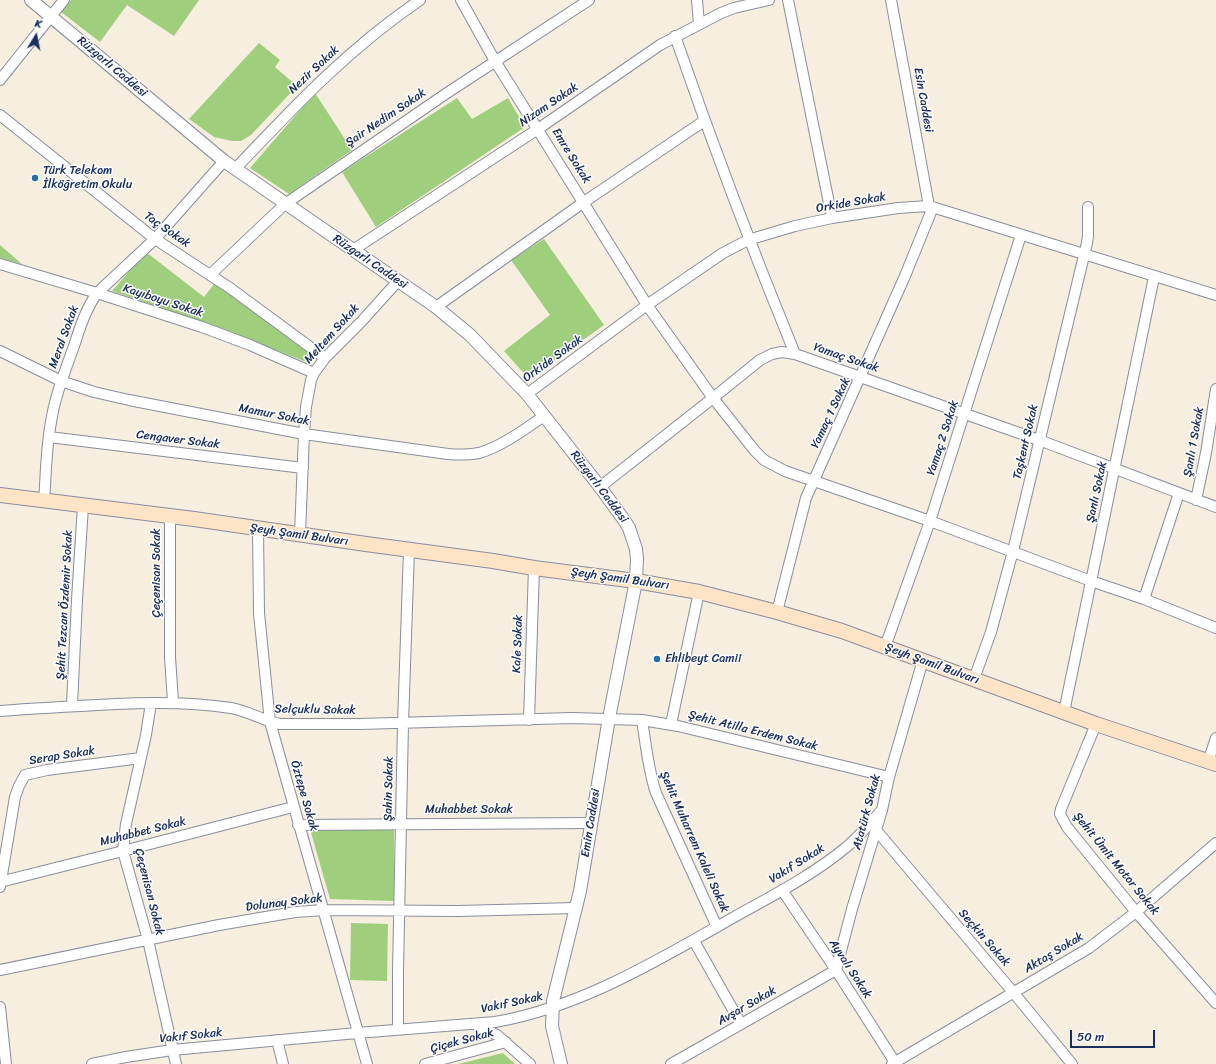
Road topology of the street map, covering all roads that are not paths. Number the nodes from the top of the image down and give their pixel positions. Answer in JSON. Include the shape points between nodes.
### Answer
{"nodes":[{"id":1,"x":31,"y":0,"type":"edge"},
{"id":2,"x":64,"y":0,"type":"edge"},
{"id":3,"x":420,"y":0,"type":"edge"},
{"id":4,"x":461,"y":0,"type":"edge"},
{"id":5,"x":589,"y":0,"type":"edge"},
{"id":6,"x":697,"y":0,"type":"edge"},
{"id":7,"x":768,"y":0,"type":"edge"},
{"id":8,"x":788,"y":0,"type":"edge"},
{"id":9,"x":891,"y":0,"type":"edge"},
{"id":10,"x":51,"y":16,"type":"junction"},
{"id":11,"x":699,"y":24,"type":"junction"},
{"id":12,"x":675,"y":36,"type":"junction"},
{"id":13,"x":496,"y":60,"type":"junction"},
{"id":14,"x":0,"y":80,"type":"edge"},
{"id":15,"x":0,"y":115,"type":"edge"},
{"id":16,"x":704,"y":121,"type":"junction"},
{"id":17,"x":538,"y":129,"type":"junction"},
{"id":18,"x":224,"y":161,"type":"junction"},
{"id":19,"x":236,"y":168,"type":"junction"},
{"id":20,"x":584,"y":202,"type":"junction"},
{"id":21,"x":285,"y":204,"type":"junction"},
{"id":22,"x":931,"y":206,"type":"junction"},
{"id":23,"x":1088,"y":207,"type":"dead end"},
{"id":24,"x":832,"y":218,"type":"junction"},
{"id":25,"x":1021,"y":235,"type":"junction"},
{"id":26,"x":155,"y":239,"type":"junction"},
{"id":27,"x":748,"y":240,"type":"junction"},
{"id":28,"x":353,"y":250,"type":"junction"},
{"id":29,"x":1084,"y":254,"type":"junction"},
{"id":30,"x":0,"y":264,"type":"edge"},
{"id":31,"x":211,"y":274,"type":"junction"},
{"id":32,"x":1154,"y":277,"type":"junction"},
{"id":33,"x":398,"y":280,"type":"junction"},
{"id":34,"x":97,"y":293,"type":"junction"},
{"id":35,"x":1216,"y":295,"type":"edge"},
{"id":36,"x":647,"y":305,"type":"junction"},
{"id":37,"x":436,"y":307,"type":"junction"},
{"id":38,"x":0,"y":351,"type":"edge"},
{"id":39,"x":795,"y":354,"type":"junction"},
{"id":40,"x":325,"y":358,"type":"junction"},
{"id":41,"x":314,"y":373,"type":"junction"},
{"id":42,"x":861,"y":377,"type":"junction"},
{"id":43,"x":61,"y":381,"type":"junction"},
{"id":44,"x":1216,"y":389,"type":"edge"},
{"id":45,"x":527,"y":394,"type":"junction"},
{"id":46,"x":713,"y":398,"type":"junction"},
{"id":47,"x":964,"y":414,"type":"junction"},
{"id":48,"x":544,"y":416,"type":"junction"},
{"id":49,"x":304,"y":434,"type":"junction"},
{"id":50,"x":49,"y":436,"type":"junction"},
{"id":51,"x":1039,"y":440,"type":"junction"},
{"id":52,"x":303,"y":468,"type":"junction"},
{"id":53,"x":1116,"y":470,"type":"junction"},
{"id":54,"x":813,"y":481,"type":"junction"},
{"id":55,"x":600,"y":487,"type":"junction"},
{"id":56,"x":1179,"y":494,"type":"junction"},
{"id":57,"x":0,"y":495,"type":"edge"},
{"id":58,"x":1196,"y":500,"type":"junction"},
{"id":59,"x":44,"y":501,"type":"junction"},
{"id":60,"x":83,"y":506,"type":"junction"},
{"id":61,"x":1216,"y":507,"type":"edge"},
{"id":62,"x":170,"y":516,"type":"junction"},
{"id":63,"x":930,"y":521,"type":"junction"},
{"id":64,"x":258,"y":529,"type":"junction"},
{"id":65,"x":300,"y":534,"type":"junction"},
{"id":66,"x":409,"y":550,"type":"junction"},
{"id":67,"x":1013,"y":551,"type":"junction"},
{"id":68,"x":534,"y":568,"type":"junction"},
{"id":69,"x":636,"y":581,"type":"junction"},
{"id":70,"x":1091,"y":581,"type":"junction"},
{"id":71,"x":699,"y":592,"type":"junction"},
{"id":72,"x":1144,"y":600,"type":"junction"},
{"id":73,"x":777,"y":612,"type":"junction"},
{"id":74,"x":1216,"y":628,"type":"edge"},
{"id":75,"x":885,"y":647,"type":"junction"},
{"id":76,"x":922,"y":660,"type":"junction"},
{"id":77,"x":974,"y":679,"type":"junction"},
{"id":78,"x":173,"y":702,"type":"junction"},
{"id":79,"x":151,"y":703,"type":"junction"},
{"id":80,"x":72,"y":706,"type":"junction"},
{"id":81,"x":0,"y":711,"type":"edge"},
{"id":82,"x":1064,"y":712,"type":"junction"},
{"id":83,"x":609,"y":718,"type":"junction"},
{"id":84,"x":529,"y":720,"type":"junction"},
{"id":85,"x":642,"y":720,"type":"junction"},
{"id":86,"x":270,"y":722,"type":"junction"},
{"id":87,"x":403,"y":722,"type":"junction"},
{"id":88,"x":671,"y":724,"type":"junction"},
{"id":89,"x":1096,"y":724,"type":"junction"},
{"id":90,"x":1216,"y":738,"type":"edge"},
{"id":91,"x":140,"y":758,"type":"junction"},
{"id":92,"x":1212,"y":763,"type":"edge"},
{"id":93,"x":890,"y":777,"type":"junction"},
{"id":94,"x":293,"y":807,"type":"junction"},
{"id":95,"x":882,"y":810,"type":"junction"},
{"id":96,"x":591,"y":822,"type":"junction"},
{"id":97,"x":402,"y":823,"type":"junction"},
{"id":98,"x":298,"y":825,"type":"junction"},
{"id":99,"x":876,"y":830,"type":"junction"},
{"id":100,"x":1214,"y":849,"type":"edge"},
{"id":101,"x":124,"y":851,"type":"junction"},
{"id":102,"x":0,"y":882,"type":"edge"},
{"id":103,"x":0,"y":888,"type":"edge"},
{"id":104,"x":782,"y":890,"type":"junction"},
{"id":105,"x":576,"y":908,"type":"junction"},
{"id":106,"x":324,"y":910,"type":"junction"},
{"id":107,"x":399,"y":911,"type":"junction"},
{"id":108,"x":1136,"y":912,"type":"junction"},
{"id":109,"x":717,"y":927,"type":"junction"},
{"id":110,"x":148,"y":940,"type":"junction"},
{"id":111,"x":694,"y":941,"type":"junction"},
{"id":112,"x":0,"y":970,"type":"edge"},
{"id":113,"x":836,"y":970,"type":"junction"},
{"id":114,"x":1014,"y":992,"type":"junction"},
{"id":115,"x":1216,"y":1002,"type":"edge"},
{"id":116,"x":0,"y":1007,"type":"edge"},
{"id":117,"x":552,"y":1008,"type":"junction"},
{"id":118,"x":474,"y":1024,"type":"junction"},
{"id":119,"x":742,"y":1024,"type":"junction"},
{"id":120,"x":398,"y":1030,"type":"junction"},
{"id":121,"x":357,"y":1033,"type":"junction"},
{"id":122,"x":277,"y":1040,"type":"junction"},
{"id":123,"x":506,"y":1042,"type":"junction"},
{"id":124,"x":172,"y":1050,"type":"junction"},
{"id":125,"x":894,"y":1063,"type":"edge"},
{"id":126,"x":6,"y":1064,"type":"edge"},
{"id":127,"x":92,"y":1064,"type":"edge"},
{"id":128,"x":176,"y":1064,"type":"edge"},
{"id":129,"x":283,"y":1064,"type":"edge"},
{"id":130,"x":367,"y":1064,"type":"edge"},
{"id":131,"x":425,"y":1064,"type":"edge"},
{"id":132,"x":530,"y":1064,"type":"edge"},
{"id":133,"x":561,"y":1064,"type":"edge"},
{"id":134,"x":671,"y":1064,"type":"edge"},
{"id":135,"x":1072,"y":1064,"type":"edge"}],
"edges":[{"from":1,"to":10,"type":"street","name":"Rüzgarlı Caddesi"},
{"from":2,"to":10,"type":"street"},
{"from":3,"to":19,"type":"street","name":"Nezir Sokak","via":[[377,31],[325,76]]},
{"from":4,"to":13,"type":"street","name":"Emre Sokak"},
{"from":5,"to":13,"type":"street","name":"Şair Nedim Sokak"},
{"from":6,"to":11,"type":"street"},
{"from":7,"to":11,"type":"street","name":"Nizam Sokak","via":[[734,8]]},
{"from":8,"to":24,"type":"street"},
{"from":9,"to":22,"type":"street","name":"Esin Caddesi"},
{"from":10,"to":14,"type":"street"},
{"from":10,"to":18,"type":"street","name":"Rüzgarlı Caddesi"},
{"from":11,"to":12,"type":"street","name":"Nizam Sokak"},
{"from":12,"to":16,"type":"street"},
{"from":12,"to":17,"type":"street","name":"Nizam Sokak"},
{"from":13,"to":17,"type":"street","name":"Emre Sokak"},
{"from":13,"to":21,"type":"street","name":"Şair Nedim Sokak"},
{"from":15,"to":26,"type":"street","name":"Taç Sokak"},
{"from":16,"to":20,"type":"street"},
{"from":16,"to":27,"type":"street"},
{"from":17,"to":20,"type":"street","name":"Emre Sokak"},
{"from":17,"to":28,"type":"street","name":"Nizam Sokak"},
{"from":18,"to":19,"type":"street","name":"Rüzgarlı Caddesi"},
{"from":18,"to":26,"type":"street","name":"Meral Sokak"},
{"from":19,"to":21,"type":"street","name":"Rüzgarlı Caddesi"},
{"from":20,"to":36,"type":"street","name":"Emre Sokak"},
{"from":20,"to":37,"type":"street"},
{"from":21,"to":28,"type":"street","name":"Rüzgarlı Caddesi"},
{"from":21,"to":31,"type":"street","name":"Şair Nedim Sokak"},
{"from":22,"to":24,"type":"street","name":"Orkide Sokak"},
{"from":22,"to":25,"type":"street","name":"Orkide Sokak"},
{"from":22,"to":42,"type":"street","name":"Yamaç 1 Sokak","via":[[905,276]]},
{"from":23,"to":29,"type":"street","name":"Taşkent Sokak","via":[[1088,236]]},
{"from":24,"to":27,"type":"street","name":"Orkide Sokak"},
{"from":25,"to":29,"type":"street","name":"Orkide Sokak"},
{"from":25,"to":47,"type":"street","name":"Yamaç 2 Sokak"},
{"from":26,"to":31,"type":"street","name":"Taç Sokak"},
{"from":26,"to":34,"type":"street","name":"Meral Sokak"},
{"from":27,"to":36,"type":"street","name":"Orkide Sokak","via":[[723,253]]},
{"from":27,"to":39,"type":"street"},
{"from":28,"to":33,"type":"street","name":"Rüzgarlı Caddesi"},
{"from":29,"to":32,"type":"street","name":"Orkide Sokak"},
{"from":29,"to":51,"type":"street","name":"Taşkent Sokak"},
{"from":30,"to":34,"type":"street","name":"Kayıboyu Sokak"},
{"from":31,"to":40,"type":"street","name":"Taç Sokak"},
{"from":32,"to":35,"type":"street","name":"Orkide Sokak"},
{"from":32,"to":53,"type":"street","name":"Şanlı Sokak"},
{"from":33,"to":37,"type":"street","name":"Rüzgarlı Caddesi"},
{"from":33,"to":40,"type":"street","name":"Meltem Sokak"},
{"from":34,"to":41,"type":"street","name":"Kayıboyu Sokak","via":[[250,345]]},
{"from":34,"to":43,"type":"street","name":"Meral Sokak","via":[[83,318]]},
{"from":36,"to":45,"type":"street","name":"Orkide Sokak"},
{"from":36,"to":46,"type":"street","name":"Emre Sokak"},
{"from":37,"to":45,"type":"street","name":"Rüzgarlı Caddesi","via":[[470,335]]},
{"from":38,"to":43,"type":"street","name":"Mamur Sokak"},
{"from":39,"to":42,"type":"street","name":"Yamaç Sokak"},
{"from":39,"to":46,"type":"street","name":"Yamaç Sokak","via":[[782,352],[760,360]]},
{"from":40,"to":41,"type":"street","name":"Meltem Sokak"},
{"from":41,"to":49,"type":"street","name":"Meltem Sokak","via":[[308,394]]},
{"from":42,"to":47,"type":"street","name":"Yamaç Sokak"},
{"from":42,"to":54,"type":"street","name":"Yamaç 1 Sokak"},
{"from":43,"to":49,"type":"street","name":"Mamur Sokak","via":[[129,400]]},
{"from":43,"to":50,"type":"street","name":"Meral Sokak"},
{"from":44,"to":58,"type":"street","name":"Şanlı 1 Sokak"},
{"from":45,"to":48,"type":"street","name":"Rüzgarlı Caddesi"},
{"from":46,"to":54,"type":"street","name":"Emre Sokak","via":[[764,460]]},
{"from":46,"to":55,"type":"street","name":"Yamaç Sokak"},
{"from":47,"to":51,"type":"street","name":"Yamaç Sokak"},
{"from":47,"to":63,"type":"street","name":"Yamaç 2 Sokak"},
{"from":48,"to":49,"type":"street","name":"Mamur Sokak","via":[[498,445],[472,454],[448,454]]},
{"from":48,"to":55,"type":"street","name":"Rüzgarlı Caddesi"},
{"from":49,"to":52,"type":"street","name":"Meltem Sokak"},
{"from":50,"to":52,"type":"street","name":"Cengaver Sokak"},
{"from":50,"to":59,"type":"street","name":"Meral Sokak"},
{"from":51,"to":53,"type":"street","name":"Yamaç Sokak"},
{"from":51,"to":67,"type":"street","name":"Taşkent Sokak"},
{"from":52,"to":65,"type":"street","name":"Meltem Sokak"},
{"from":53,"to":56,"type":"street","name":"Yamaç Sokak"},
{"from":53,"to":70,"type":"street","name":"Şanlı Sokak"},
{"from":54,"to":63,"type":"street","name":"Emre Sokak"},
{"from":54,"to":73,"type":"street","name":"Yamaç 1 Sokak","via":[[803,508]]},
{"from":55,"to":69,"type":"street","name":"Rüzgarlı Caddesi","via":[[624,520],[633,539],[637,559]]},
{"from":56,"to":58,"type":"street","name":"Yamaç Sokak"},
{"from":56,"to":72,"type":"street","name":"Şanlı 1 Sokak"},
{"from":57,"to":59,"type":"main road","name":"Şeyh Şamil Bulvarı"},
{"from":58,"to":61,"type":"street","name":"Yamaç Sokak"},
{"from":59,"to":60,"type":"main road","name":"Şeyh Şamil Bulvarı"},
{"from":60,"to":62,"type":"main road","name":"Şeyh Şamil Bulvarı"},
{"from":60,"to":80,"type":"street","name":"Şehit Tezcan Özdemir Sokak"},
{"from":62,"to":64,"type":"main road","name":"Şeyh Şamil Bulvarı"},
{"from":62,"to":78,"type":"street","name":"Çeçenisan Sokak","via":[[170,657]]},
{"from":63,"to":67,"type":"street","name":"Emre Sokak"},
{"from":63,"to":75,"type":"street","name":"Yamaç 2 Sokak"},
{"from":64,"to":65,"type":"main road","name":"Şeyh Şamil Bulvarı"},
{"from":64,"to":86,"type":"street","name":"Öztepe Sokak","via":[[259,613]]},
{"from":65,"to":66,"type":"main road","name":"Şeyh Şamil Bulvarı"},
{"from":66,"to":68,"type":"main road","name":"Şeyh Şamil Bulvarı"},
{"from":66,"to":87,"type":"street","name":"Şahin Sokak"},
{"from":67,"to":70,"type":"street","name":"Emre Sokak"},
{"from":67,"to":77,"type":"street","name":"Taşkent Sokak","via":[[991,632]]},
{"from":68,"to":69,"type":"main road","name":"Şeyh Şamil Bulvarı"},
{"from":68,"to":84,"type":"street","name":"Kale Sokak"},
{"from":69,"to":71,"type":"main road","name":"Şeyh Şamil Bulvarı"},
{"from":69,"to":83,"type":"street","name":"Emin Caddesi"},
{"from":70,"to":72,"type":"street","name":"Emre Sokak"},
{"from":70,"to":82,"type":"street","name":"Şanlı Sokak"},
{"from":71,"to":73,"type":"main road","name":"Şeyh Şamil Bulvarı"},
{"from":71,"to":88,"type":"street"},
{"from":72,"to":74,"type":"street","name":"Emre Sokak"},
{"from":73,"to":75,"type":"main road","name":"Şeyh Şamil Bulvarı"},
{"from":75,"to":76,"type":"main road","name":"Şeyh Şamil Bulvarı"},
{"from":76,"to":77,"type":"main road","name":"Şeyh Şamil Bulvarı"},
{"from":76,"to":93,"type":"street","name":"Atatürk Sokak"},
{"from":77,"to":82,"type":"main road","name":"Şeyh Şamil Bulvarı"},
{"from":78,"to":79,"type":"street","name":"Selçuklu Sokak"},
{"from":78,"to":86,"type":"street","name":"Selçuklu Sokak","via":[[233,708]]},
{"from":79,"to":80,"type":"street","name":"Selçuklu Sokak"},
{"from":79,"to":91,"type":"street","name":"Çeçenisan Sokak"},
{"from":80,"to":81,"type":"street","name":"Selçuklu Sokak"},
{"from":82,"to":89,"type":"main road","name":"Şeyh Şamil Bulvarı"},
{"from":83,"to":84,"type":"street","name":"Selçuklu Sokak"},
{"from":83,"to":85,"type":"street","name":"Şehit Atilla Erdem Sokak"},
{"from":83,"to":96,"type":"street","name":"Emin Caddesi"},
{"from":84,"to":87,"type":"street","name":"Selçuklu Sokak"},
{"from":85,"to":88,"type":"street","name":"Şehit Atilla Erdem Sokak"},
{"from":85,"to":109,"type":"street","name":"Şehit Muharrem Kaleli Sokak","via":[[649,768],[656,793]]},
{"from":86,"to":87,"type":"street","name":"Selçuklu Sokak","via":[[310,725]]},
{"from":86,"to":94,"type":"street","name":"Öztepe Sokak"},
{"from":87,"to":97,"type":"street","name":"Şahin Sokak"},
{"from":88,"to":93,"type":"street","name":"Şehit Atilla Erdem Sokak"},
{"from":89,"to":92,"type":"main road","name":"Şeyh Şamil Bulvarı"},
{"from":89,"to":108,"type":"street","name":"Şehit Ümit Motor Sokak","via":[[1060,814],[1067,827]]},
{"from":90,"to":92,"type":"street"},
{"from":91,"to":101,"type":"street","name":"Çeçenisan Sokak","via":[[126,824]]},
{"from":91,"to":102,"type":"street","name":"Serap Sokak","via":[[25,775],[15,797]]},
{"from":93,"to":95,"type":"street","name":"Atatürk Sokak"},
{"from":94,"to":98,"type":"street","name":"Öztepe Sokak"},
{"from":94,"to":101,"type":"street","name":"Muhabbet Sokak"},
{"from":95,"to":99,"type":"street","name":"Atatürk Sokak"},
{"from":95,"to":104,"type":"street","name":"Vakıf Sokak","via":[[843,850]]},
{"from":96,"to":97,"type":"street","name":"Muhabbet Sokak"},
{"from":96,"to":105,"type":"street","name":"Emin Caddesi"},
{"from":97,"to":98,"type":"street","name":"Muhabbet Sokak"},
{"from":97,"to":107,"type":"street","name":"Şahin Sokak"},
{"from":98,"to":106,"type":"street","name":"Öztepe Sokak"},
{"from":99,"to":113,"type":"street","name":"Atatürk Sokak"},
{"from":99,"to":114,"type":"street","name":"Seçkin Sokak"},
{"from":100,"to":108,"type":"street","name":"Aktaş Sokak"},
{"from":101,"to":102,"type":"street","name":"Muhabbet Sokak"},
{"from":101,"to":110,"type":"street","name":"Çeçenisan Sokak"},
{"from":102,"to":103,"type":"street"},
{"from":104,"to":109,"type":"street","name":"Vakıf Sokak"},
{"from":104,"to":113,"type":"street","name":"Ayvalı Sokak"},
{"from":105,"to":107,"type":"street","name":"Dolunay Sokak"},
{"from":105,"to":117,"type":"street","name":"Emin Caddesi"},
{"from":106,"to":107,"type":"street","name":"Dolunay Sokak"},
{"from":106,"to":110,"type":"street","name":"Dolunay Sokak","via":[[295,912]]},
{"from":106,"to":121,"type":"street","name":"Öztepe Sokak"},
{"from":107,"to":120,"type":"street","name":"Şahin Sokak"},
{"from":108,"to":114,"type":"street","name":"Aktaş Sokak","via":[[1089,948]]},
{"from":108,"to":115,"type":"street","name":"Şehit Ümit Motor Sokak"},
{"from":109,"to":111,"type":"street","name":"Vakıf Sokak"},
{"from":110,"to":112,"type":"street","name":"Dolunay Sokak"},
{"from":110,"to":124,"type":"street","name":"Çeçenisan Sokak"},
{"from":111,"to":117,"type":"street","name":"Vakıf Sokak","via":[[605,986]]},
{"from":111,"to":119,"type":"street"},
{"from":113,"to":119,"type":"street","name":"Avşar Sokak"},
{"from":113,"to":125,"type":"street","name":"Ayvalı Sokak"},
{"from":114,"to":125,"type":"street","name":"Aktaş Sokak"},
{"from":114,"to":135,"type":"street","name":"Seçkin Sokak"},
{"from":116,"to":126,"type":"street"},
{"from":117,"to":118,"type":"street","name":"Vakıf Sokak","via":[[513,1019]]},
{"from":117,"to":133,"type":"street","name":"Emin Caddesi","via":[[552,1026]]},
{"from":118,"to":120,"type":"street","name":"Vakıf Sokak"},
{"from":118,"to":123,"type":"street","via":[[491,1031]]},
{"from":119,"to":134,"type":"street","name":"Avşar Sokak"},
{"from":120,"to":121,"type":"street","name":"Vakıf Sokak"},
{"from":121,"to":122,"type":"street","name":"Vakıf Sokak"},
{"from":121,"to":130,"type":"street","name":"Öztepe Sokak"},
{"from":122,"to":124,"type":"street","name":"Vakıf Sokak"},
{"from":122,"to":129,"type":"street"},
{"from":123,"to":131,"type":"street","name":"Çiçek Sokak"},
{"from":123,"to":132,"type":"street"},
{"from":124,"to":127,"type":"street","name":"Vakıf Sokak"},
{"from":124,"to":128,"type":"street","name":"Çeçenisan Sokak"}]}
